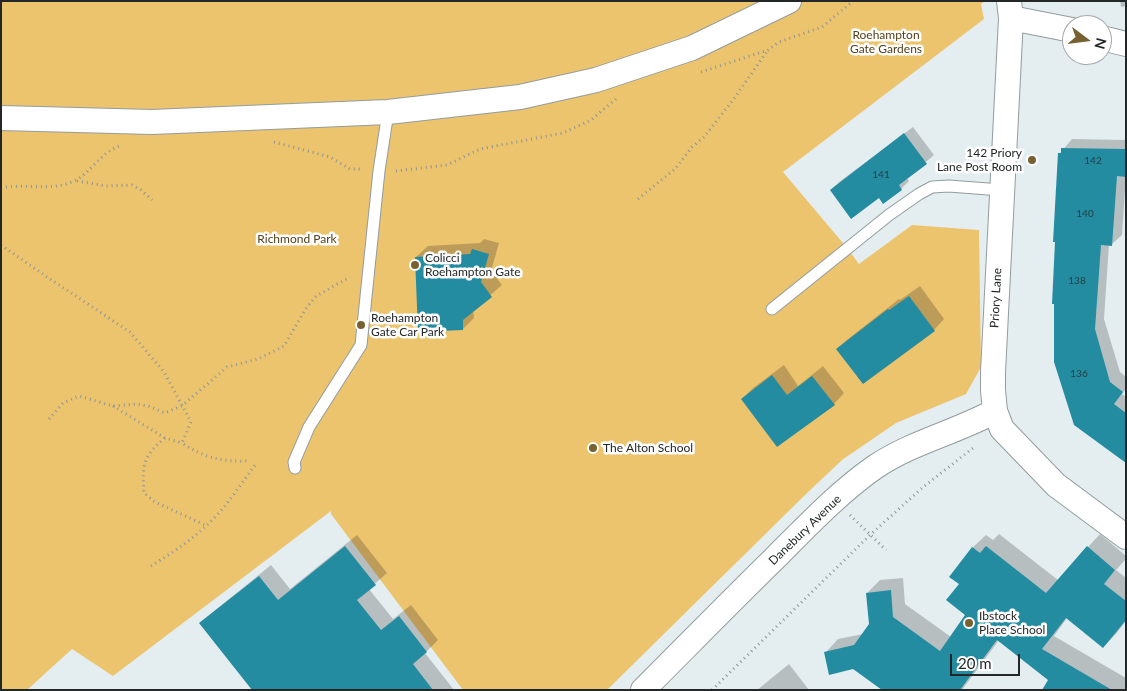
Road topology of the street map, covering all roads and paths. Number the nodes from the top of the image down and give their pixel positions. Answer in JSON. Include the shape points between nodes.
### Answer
{"nodes":[{"id":1,"x":789,"y":1,"type":"edge"},
{"id":2,"x":1010,"y":9,"type":"edge"},
{"id":3,"x":1062,"y":27,"type":"edge"},
{"id":4,"x":1112,"y":40,"type":"edge"},
{"id":5,"x":1126,"y":44,"type":"edge"},
{"id":6,"x":768,"y":50,"type":"dead end"},
{"id":7,"x":388,"y":112,"type":"junction"},
{"id":8,"x":1,"y":118,"type":"edge"},
{"id":9,"x":76,"y":180,"type":"dead end"},
{"id":10,"x":1001,"y":190,"type":"junction"},
{"id":11,"x":638,"y":199,"type":"dead end"},
{"id":12,"x":152,"y":200,"type":"dead end"},
{"id":13,"x":1,"y":244,"type":"edge"},
{"id":14,"x":369,"y":265,"type":"junction"},
{"id":15,"x":772,"y":309,"type":"dead end"},
{"id":16,"x":183,"y":405,"type":"junction"},
{"id":17,"x":113,"y":406,"type":"junction"},
{"id":18,"x":995,"y":411,"type":"junction"},
{"id":19,"x":49,"y":418,"type":"dead end"},
{"id":20,"x":971,"y":423,"type":"junction"},
{"id":21,"x":165,"y":438,"type":"junction"},
{"id":22,"x":182,"y":443,"type":"junction"},
{"id":23,"x":250,"y":461,"type":"dead end"},
{"id":24,"x":256,"y":464,"type":"dead end"},
{"id":25,"x":295,"y":468,"type":"dead end"},
{"id":26,"x":835,"y":500,"type":"junction"},
{"id":27,"x":207,"y":526,"type":"junction"},
{"id":28,"x":870,"y":535,"type":"junction"},
{"id":29,"x":1126,"y":536,"type":"edge"},
{"id":30,"x":886,"y":550,"type":"dead end"},
{"id":31,"x":152,"y":566,"type":"dead end"},
{"id":32,"x":643,"y":690,"type":"edge"},
{"id":33,"x":712,"y":690,"type":"edge"}],
"edges":[{"from":1,"to":7,"type":"street","via":[[692,48],[596,80],[520,97]]},
{"from":2,"to":3,"type":"street"},
{"from":2,"to":10,"type":"street","name":"Priory Lane"},
{"from":4,"to":5,"type":"street"},
{"from":6,"to":11,"type":"path","via":[[704,137],[675,169]]},
{"from":7,"to":8,"type":"street","via":[[152,122]]},
{"from":7,"to":14,"type":"lane"},
{"from":9,"to":12,"type":"path","via":[[106,186],[132,185]]},
{"from":10,"to":15,"type":"lane","via":[[932,187],[889,215]]},
{"from":10,"to":18,"type":"street","name":"Priory Lane","via":[[993,372]]},
{"from":13,"to":16,"type":"path","via":[[130,332],[164,372]]},
{"from":14,"to":16,"type":"path","via":[[316,296],[284,346],[258,359],[227,367]]},
{"from":14,"to":25,"type":"lane","via":[[361,345],[308,428],[294,462]]},
{"from":16,"to":17,"type":"path","via":[[164,413],[137,404]]},
{"from":16,"to":22,"type":"path","via":[[191,422]]},
{"from":17,"to":19,"type":"path","via":[[79,396],[63,403]]},
{"from":17,"to":21,"type":"path"},
{"from":18,"to":20,"type":"street","name":"Danebury Avenue"},
{"from":18,"to":29,"type":"street","name":"Priory Lane","via":[[1002,429],[1056,486]]},
{"from":20,"to":26,"type":"street","name":"Danebury Avenue","via":[[875,467]]},
{"from":20,"to":28,"type":"path","via":[[973,449],[922,488]]},
{"from":21,"to":22,"type":"path"},
{"from":21,"to":27,"type":"path","via":[[150,450],[142,470],[144,493],[155,502]]},
{"from":22,"to":23,"type":"path","via":[[197,453],[221,460]]},
{"from":24,"to":27,"type":"path"},
{"from":26,"to":28,"type":"path"},
{"from":26,"to":32,"type":"street","name":"Danebury Avenue"},
{"from":27,"to":31,"type":"path"},
{"from":28,"to":30,"type":"path"},
{"from":28,"to":33,"type":"path"}]}
